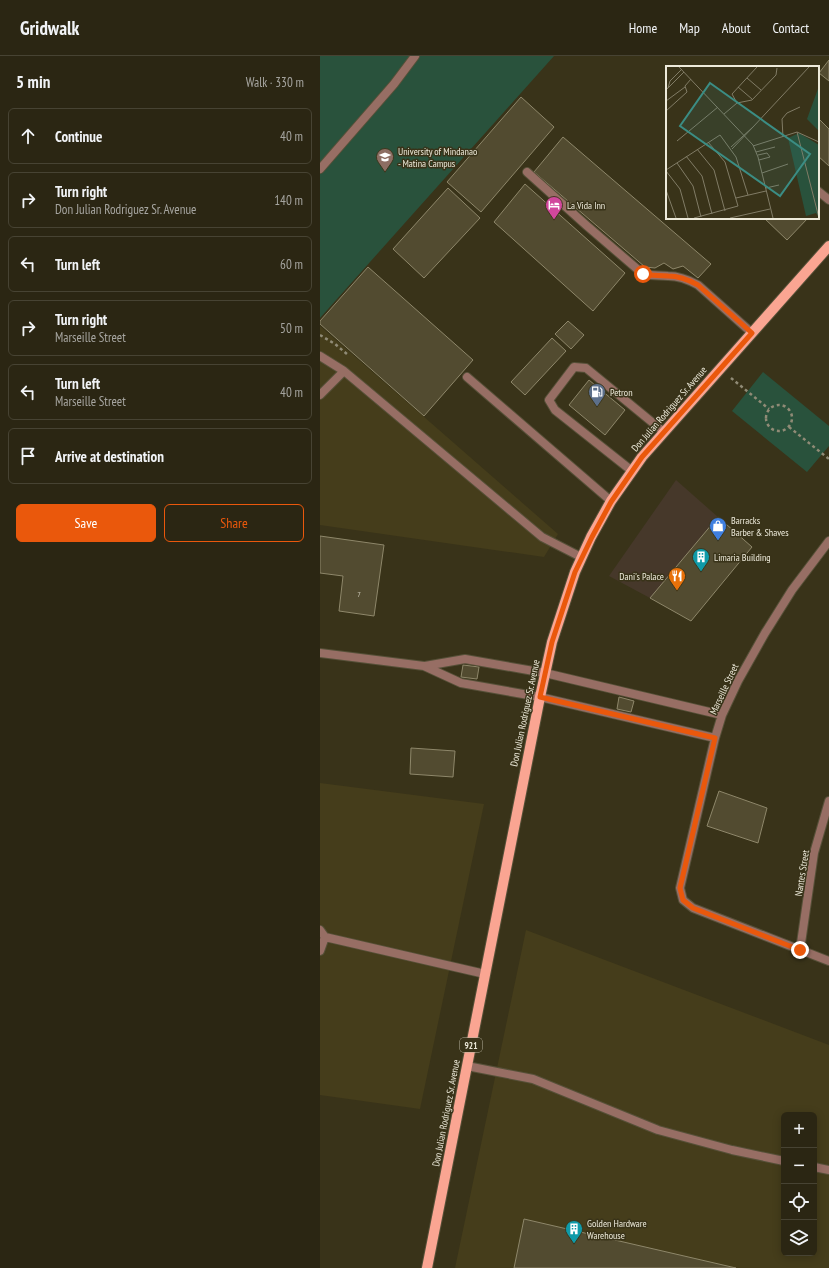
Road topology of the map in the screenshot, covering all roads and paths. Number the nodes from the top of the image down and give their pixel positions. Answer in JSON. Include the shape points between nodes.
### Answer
{"nodes":[{"id":1,"x":415,"y":56,"type":"edge"},
{"id":2,"x":320,"y":168,"type":"edge"},
{"id":3,"x":527,"y":172,"type":"dead end"},
{"id":4,"x":819,"y":192,"type":"edge"},
{"id":5,"x":829,"y":200,"type":"edge"},
{"id":6,"x":829,"y":246,"type":"edge"},
{"id":7,"x":752,"y":333,"type":"junction"},
{"id":8,"x":320,"y":356,"type":"edge"},
{"id":9,"x":720,"y":369,"type":"junction"},
{"id":10,"x":344,"y":371,"type":"junction"},
{"id":11,"x":467,"y":377,"type":"dead end"},
{"id":12,"x":320,"y":396,"type":"edge"},
{"id":13,"x":769,"y":409,"type":"junction"},
{"id":14,"x":789,"y":427,"type":"junction"},
{"id":15,"x":664,"y":432,"type":"junction"},
{"id":16,"x":829,"y":459,"type":"edge"},
{"id":17,"x":632,"y":471,"type":"junction"},
{"id":18,"x":611,"y":502,"type":"junction"},
{"id":19,"x":829,"y":541,"type":"edge"},
{"id":20,"x":581,"y":557,"type":"junction"},
{"id":21,"x":320,"y":653,"type":"edge"},
{"id":22,"x":424,"y":666,"type":"junction"},
{"id":23,"x":545,"y":673,"type":"junction"},
{"id":24,"x":540,"y":697,"type":"junction"},
{"id":25,"x":722,"y":714,"type":"junction"},
{"id":26,"x":715,"y":738,"type":"junction"},
{"id":27,"x":829,"y":801,"type":"edge"},
{"id":28,"x":322,"y":934,"type":"edge"},
{"id":29,"x":800,"y":950,"type":"junction"},
{"id":30,"x":320,"y":951,"type":"edge"},
{"id":31,"x":829,"y":961,"type":"edge"},
{"id":32,"x":485,"y":974,"type":"junction"},
{"id":33,"x":467,"y":1066,"type":"junction"},
{"id":34,"x":781,"y":1160,"type":"edge"},
{"id":35,"x":817,"y":1168,"type":"edge"},
{"id":36,"x":829,"y":1170,"type":"edge"},
{"id":37,"x":427,"y":1268,"type":"edge"}],
"edges":[{"from":1,"to":2,"type":"street","via":[[394,84]]},
{"from":3,"to":7,"type":"street","via":[[643,274],[669,276],[698,285]]},
{"from":4,"to":5,"type":"street"},
{"from":6,"to":7,"type":"main road","name":"Don Julian Rodriguez Sr. Avenue","number":"921"},
{"from":7,"to":9,"type":"main road","name":"Don Julian Rodriguez Sr. Avenue","number":"921"},
{"from":8,"to":10,"type":"street"},
{"from":9,"to":13,"type":"path"},
{"from":9,"to":15,"type":"main road","name":"Don Julian Rodriguez Sr. Avenue","number":"921"},
{"from":10,"to":12,"type":"street"},
{"from":10,"to":20,"type":"street","via":[[542,537]]},
{"from":11,"to":18,"type":"street"},
{"from":13,"to":14,"type":"path","via":[[766,419],[771,428],[780,431]]},
{"from":13,"to":14,"type":"path","via":[[778,404],[788,408],[793,417]]},
{"from":14,"to":16,"type":"path"},
{"from":15,"to":17,"type":"main road","name":"Don Julian Rodriguez Sr. Avenue","number":"921"},
{"from":15,"to":17,"type":"street","via":[[586,368],[574,367],[549,400],[555,410]]},
{"from":17,"to":18,"type":"main road","name":"Don Julian Rodriguez Sr. Avenue","number":"921"},
{"from":18,"to":20,"type":"main road","name":"Don Julian Rodriguez Sr. Avenue","number":"921"},
{"from":19,"to":25,"type":"street","name":"Marseille Street","via":[[764,633]]},
{"from":20,"to":23,"type":"main road","name":"Don Julian Rodriguez Sr. Avenue","number":"921","via":[[552,642]]},
{"from":21,"to":22,"type":"street"},
{"from":22,"to":23,"type":"street","via":[[465,659]]},
{"from":22,"to":24,"type":"street","via":[[462,683]]},
{"from":23,"to":24,"type":"main road","name":"Don Julian Rodriguez Sr. Avenue","number":"921"},
{"from":23,"to":25,"type":"street"},
{"from":24,"to":26,"type":"street"},
{"from":24,"to":32,"type":"main road","name":"Don Julian Rodriguez Sr. Avenue","number":"921"},
{"from":25,"to":26,"type":"street","name":"Marseille Street"},
{"from":26,"to":29,"type":"street","name":"Marseille Street","via":[[680,888],[683,900],[693,908]]},
{"from":27,"to":29,"type":"street","name":"Nantes Street","via":[[814,853]]},
{"from":28,"to":30,"type":"street"},
{"from":28,"to":32,"type":"street"},
{"from":29,"to":31,"type":"street","name":"Marseille Street"},
{"from":32,"to":33,"type":"main road","name":"Don Julian Rodriguez Sr. Avenue","number":"921"},
{"from":33,"to":34,"type":"street","via":[[533,1079],[658,1130]]},
{"from":33,"to":37,"type":"main road","name":"Don Julian Rodriguez Sr. Avenue","number":"921"},
{"from":35,"to":36,"type":"street"}]}
